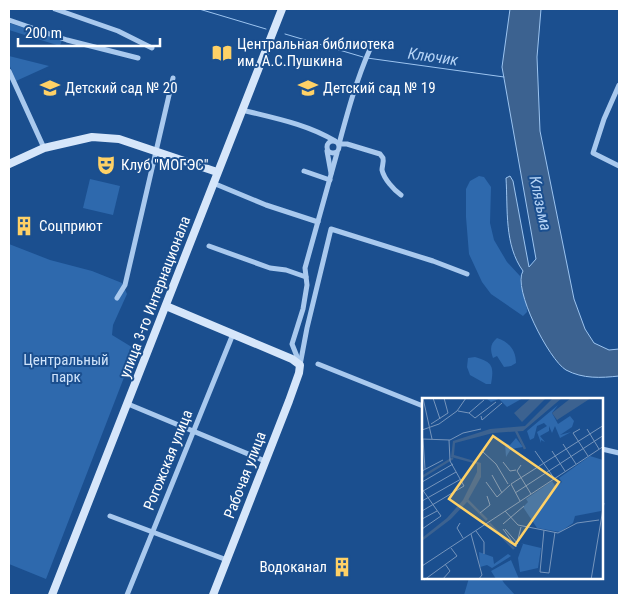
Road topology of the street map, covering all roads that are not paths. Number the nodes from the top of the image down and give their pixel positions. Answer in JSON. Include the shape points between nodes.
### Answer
{"nodes":[{"id":1,"x":54,"y":9,"type":"edge"},
{"id":2,"x":282,"y":9,"type":"edge"},
{"id":3,"x":9,"y":20,"type":"edge"},
{"id":4,"x":152,"y":48,"type":"dead end"},
{"id":5,"x":370,"y":49,"type":"dead end"},
{"id":6,"x":138,"y":58,"type":"dead end"},
{"id":7,"x":9,"y":71,"type":"edge"},
{"id":8,"x":173,"y":78,"type":"dead end"},
{"id":9,"x":619,"y":85,"type":"edge"},
{"id":10,"x":242,"y":110,"type":"junction"},
{"id":11,"x":324,"y":135,"type":"junction"},
{"id":12,"x":337,"y":143,"type":"junction"},
{"id":13,"x":327,"y":144,"type":"junction"},
{"id":14,"x":44,"y":148,"type":"junction"},
{"id":15,"x":156,"y":151,"type":"junction"},
{"id":16,"x":327,"y":151,"type":"junction"},
{"id":17,"x":337,"y":153,"type":"junction"},
{"id":18,"x":9,"y":164,"type":"edge"},
{"id":19,"x":619,"y":166,"type":"edge"},
{"id":20,"x":304,"y":171,"type":"dead end"},
{"id":21,"x":217,"y":172,"type":"junction"},
{"id":22,"x":330,"y":178,"type":"junction"},
{"id":23,"x":213,"y":183,"type":"junction"},
{"id":24,"x":401,"y":195,"type":"dead end"},
{"id":25,"x":318,"y":222,"type":"junction"},
{"id":26,"x":209,"y":246,"type":"dead end"},
{"id":27,"x":467,"y":274,"type":"dead end"},
{"id":28,"x":306,"y":277,"type":"junction"},
{"id":29,"x":117,"y":298,"type":"dead end"},
{"id":30,"x":166,"y":306,"type":"junction"},
{"id":31,"x":233,"y":334,"type":"junction"},
{"id":32,"x":318,"y":364,"type":"dead end"},
{"id":33,"x":300,"y":365,"type":"junction"},
{"id":34,"x":128,"y":404,"type":"junction"},
{"id":35,"x":422,"y":406,"type":"edge"},
{"id":36,"x":193,"y":430,"type":"junction"},
{"id":37,"x":603,"y":449,"type":"edge"},
{"id":38,"x":619,"y":453,"type":"edge"},
{"id":39,"x":266,"y":461,"type":"junction"},
{"id":40,"x":110,"y":516,"type":"dead end"},
{"id":41,"x":152,"y":532,"type":"junction"},
{"id":42,"x":227,"y":560,"type":"junction"},
{"id":43,"x":52,"y":595,"type":"edge"},
{"id":44,"x":127,"y":595,"type":"edge"},
{"id":45,"x":213,"y":595,"type":"edge"}],
"edges":[{"from":1,"to":4,"type":"street","via":[[118,31]]},
{"from":2,"to":10,"type":"main road","name":"улица 3-го Интернационала"},
{"from":3,"to":6,"type":"street","via":[[67,40]]},
{"from":5,"to":12,"type":"street"},
{"from":7,"to":14,"type":"street"},
{"from":8,"to":15,"type":"street"},
{"from":9,"to":19,"type":"street","via":[[593,153]]},
{"from":10,"to":11,"type":"street"},
{"from":10,"to":21,"type":"main road","name":"улица 3-го Интернационала"},
{"from":11,"to":12,"type":"street"},
{"from":11,"to":13,"type":"street"},
{"from":12,"to":13,"type":"street","via":[[331,141]]},
{"from":12,"to":17,"type":"street"},
{"from":12,"to":24,"type":"street","via":[[380,154],[385,176]]},
{"from":13,"to":16,"type":"street"},
{"from":14,"to":15,"type":"main road","via":[[92,137],[119,140]]},
{"from":14,"to":18,"type":"main road"},
{"from":15,"to":21,"type":"main road"},
{"from":15,"to":29,"type":"street","via":[[125,285]]},
{"from":16,"to":17,"type":"street"},
{"from":16,"to":22,"type":"street"},
{"from":17,"to":22,"type":"street"},
{"from":20,"to":22,"type":"street"},
{"from":21,"to":23,"type":"main road","name":"улица 3-го Интернационала"},
{"from":22,"to":25,"type":"street"},
{"from":23,"to":25,"type":"street"},
{"from":23,"to":30,"type":"main road","name":"улица 3-го Интернационала"},
{"from":25,"to":28,"type":"street","via":[[305,268]]},
{"from":26,"to":28,"type":"street"},
{"from":27,"to":33,"type":"street","via":[[331,229]]},
{"from":28,"to":33,"type":"street","via":[[303,309],[292,344]]},
{"from":30,"to":31,"type":"main road"},
{"from":30,"to":34,"type":"main road","name":"улица 3-го Интернационала"},
{"from":31,"to":33,"type":"main road"},
{"from":31,"to":36,"type":"street","name":"Рогожская улица"},
{"from":32,"to":35,"type":"street"},
{"from":33,"to":39,"type":"main road","name":"Рабочая улица"},
{"from":34,"to":36,"type":"street"},
{"from":34,"to":43,"type":"main road","name":"улица 3-го Интернационала"},
{"from":36,"to":39,"type":"street"},
{"from":36,"to":41,"type":"street","name":"Рогожская улица"},
{"from":37,"to":38,"type":"street"},
{"from":39,"to":42,"type":"main road","name":"Рабочая улица"},
{"from":40,"to":41,"type":"street"},
{"from":41,"to":42,"type":"street"},
{"from":41,"to":44,"type":"street","name":"Рогожская улица"},
{"from":42,"to":45,"type":"main road","name":"Рабочая улица"}]}
